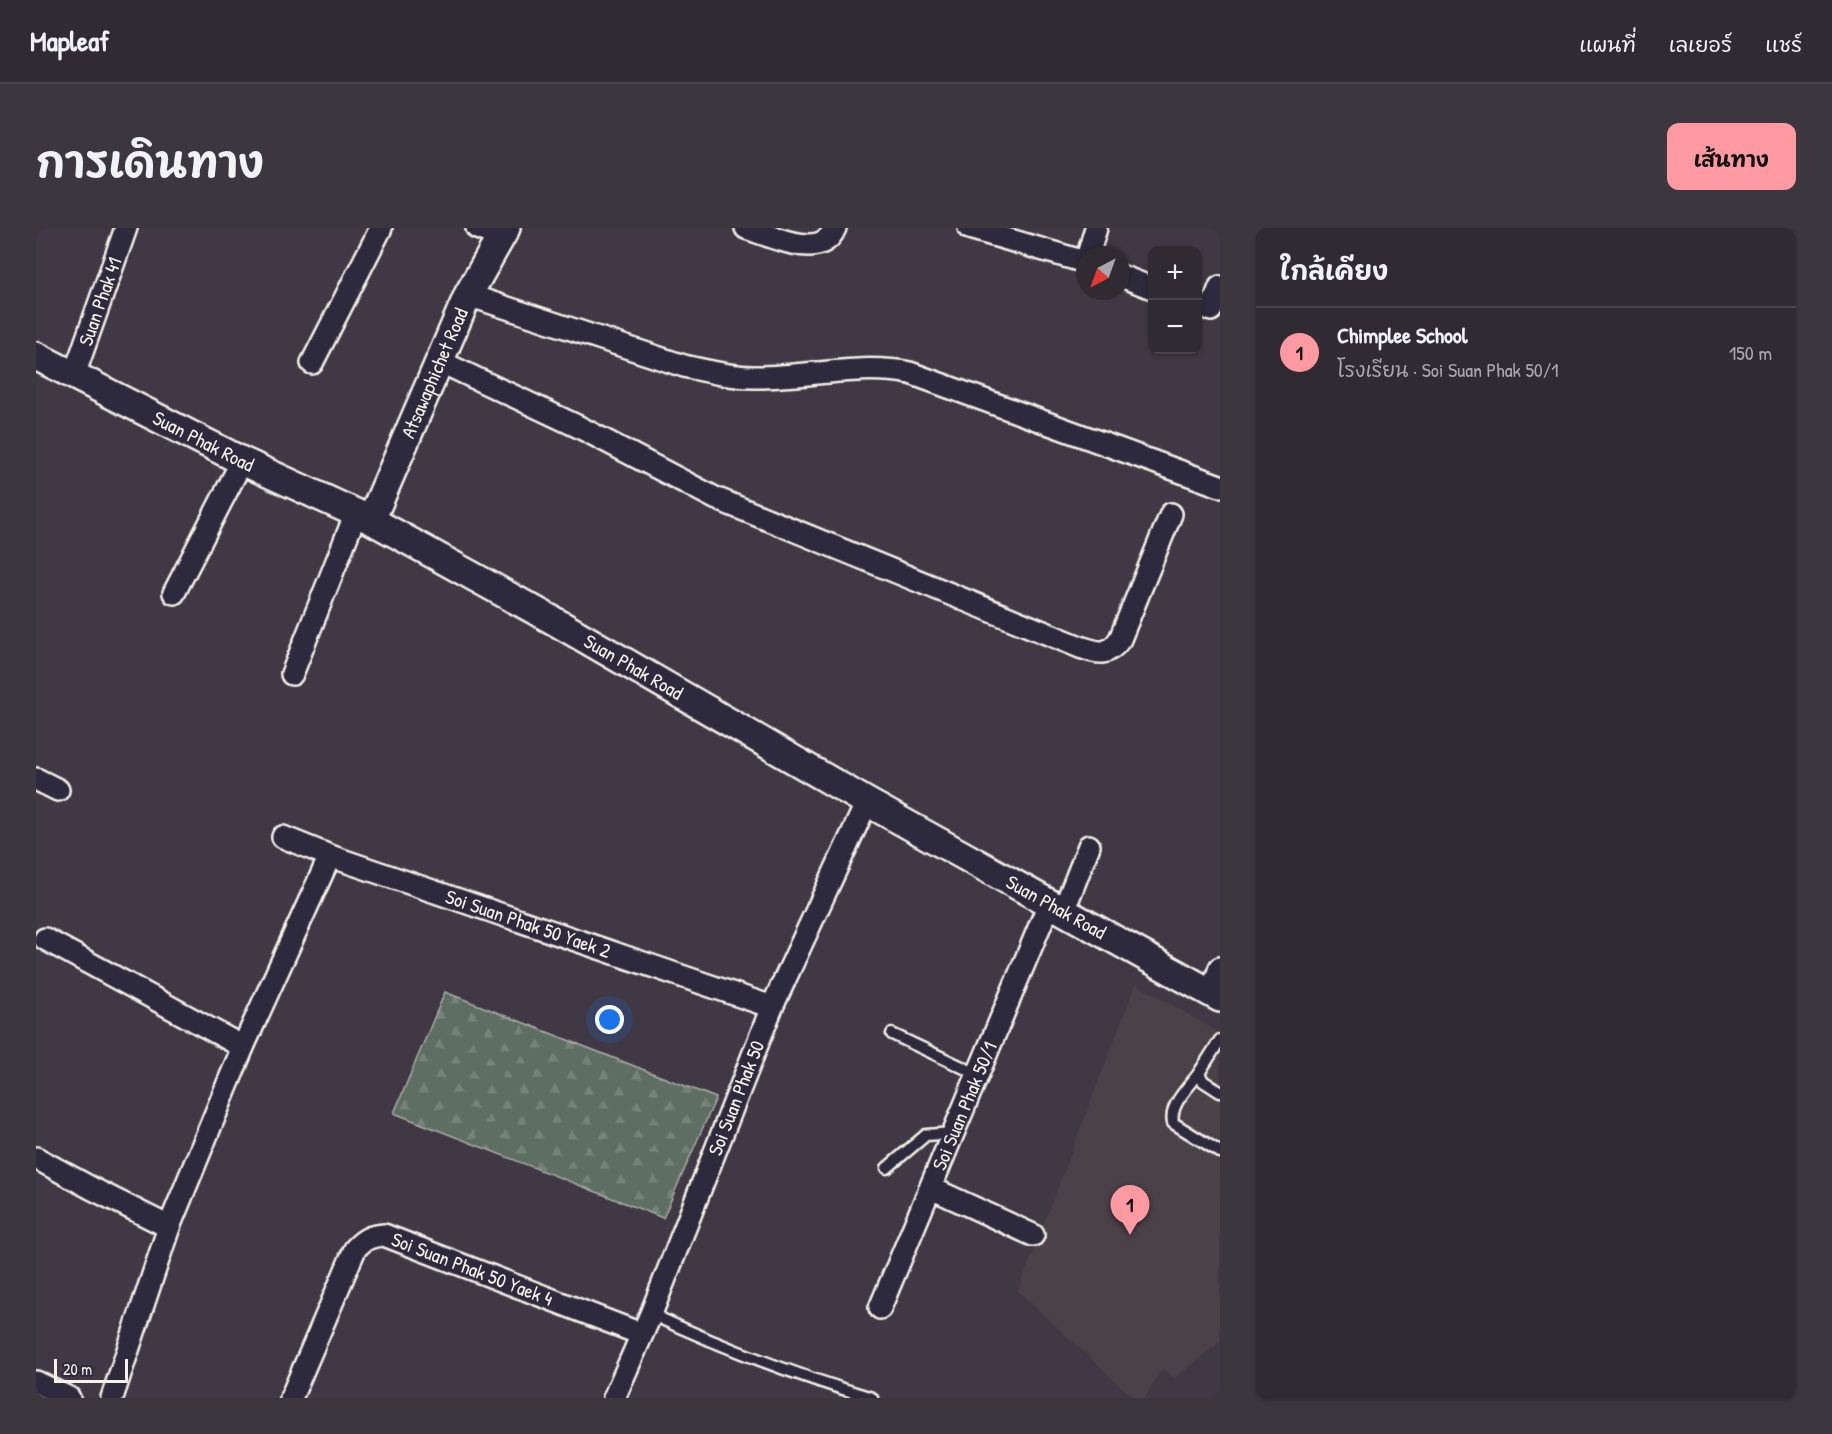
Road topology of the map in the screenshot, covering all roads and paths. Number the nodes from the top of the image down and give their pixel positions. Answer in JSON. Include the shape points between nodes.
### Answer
{"nodes":[{"id":1,"x":126,"y":228,"type":"edge"},
{"id":2,"x":381,"y":228,"type":"edge"},
{"id":3,"x":746,"y":228,"type":"edge"},
{"id":4,"x":836,"y":228,"type":"edge"},
{"id":5,"x":969,"y":228,"type":"edge"},
{"id":6,"x":1096,"y":228,"type":"edge"},
{"id":7,"x":495,"y":231,"type":"edge"},
{"id":8,"x":1091,"y":246,"type":"edge"},
{"id":9,"x":1076,"y":259,"type":"edge"},
{"id":10,"x":1130,"y":279,"type":"edge"},
{"id":11,"x":1148,"y":286,"type":"edge"},
{"id":12,"x":1220,"y":287,"type":"edge"},
{"id":13,"x":468,"y":295,"type":"junction"},
{"id":14,"x":1209,"y":310,"type":"edge"},
{"id":15,"x":36,"y":356,"type":"edge"},
{"id":16,"x":439,"y":361,"type":"junction"},
{"id":17,"x":312,"y":363,"type":"dead end"},
{"id":18,"x":74,"y":375,"type":"junction"},
{"id":19,"x":242,"y":461,"type":"junction"},
{"id":20,"x":1220,"y":486,"type":"edge"},
{"id":21,"x":1171,"y":514,"type":"dead end"},
{"id":22,"x":364,"y":516,"type":"junction"},
{"id":23,"x":174,"y":593,"type":"dead end"},
{"id":24,"x":292,"y":674,"type":"dead end"},
{"id":25,"x":36,"y":779,"type":"edge"},
{"id":26,"x":58,"y":790,"type":"dead end"},
{"id":27,"x":867,"y":802,"type":"junction"},
{"id":28,"x":283,"y":837,"type":"dead end"},
{"id":29,"x":1089,"y":846,"type":"dead end"},
{"id":30,"x":330,"y":856,"type":"junction"},
{"id":31,"x":1056,"y":908,"type":"junction"},
{"id":32,"x":45,"y":939,"type":"dead end"},
{"id":33,"x":1220,"y":968,"type":"edge"},
{"id":34,"x":1216,"y":995,"type":"edge"},
{"id":35,"x":772,"y":1007,"type":"junction"},
{"id":36,"x":892,"y":1034,"type":"dead end"},
{"id":37,"x":1220,"y":1040,"type":"edge"},
{"id":38,"x":243,"y":1047,"type":"junction"},
{"id":39,"x":1200,"y":1073,"type":"junction"},
{"id":40,"x":979,"y":1075,"type":"junction"},
{"id":41,"x":1220,"y":1092,"type":"edge"},
{"id":42,"x":954,"y":1133,"type":"junction"},
{"id":43,"x":1220,"y":1152,"type":"edge"},
{"id":44,"x":36,"y":1158,"type":"edge"},
{"id":45,"x":887,"y":1168,"type":"dead end"},
{"id":46,"x":930,"y":1188,"type":"junction"},
{"id":47,"x":169,"y":1227,"type":"junction"},
{"id":48,"x":1033,"y":1235,"type":"dead end"},
{"id":49,"x":879,"y":1308,"type":"dead end"},
{"id":50,"x":651,"y":1314,"type":"junction"},
{"id":51,"x":641,"y":1334,"type":"junction"},
{"id":52,"x":36,"y":1382,"type":"edge"},
{"id":53,"x":69,"y":1398,"type":"edge"},
{"id":54,"x":112,"y":1398,"type":"edge"},
{"id":55,"x":291,"y":1398,"type":"edge"},
{"id":56,"x":614,"y":1398,"type":"edge"},
{"id":57,"x":872,"y":1398,"type":"edge"}],
"edges":[{"from":1,"to":18,"type":"street","name":"Suan Phak 41"},
{"from":2,"to":17,"type":"street"},
{"from":3,"to":4,"type":"street","via":[[813,245],[824,242]]},
{"from":5,"to":9,"type":"street"},
{"from":6,"to":8,"type":"street"},
{"from":7,"to":13,"type":"street","name":"Atsawaphichet Road"},
{"from":10,"to":11,"type":"street"},
{"from":12,"to":14,"type":"street"},
{"from":13,"to":16,"type":"street","name":"Atsawaphichet Road"},
{"from":13,"to":20,"type":"street","via":[[684,366],[720,373],[753,377],[869,369],[910,373]]},
{"from":15,"to":18,"type":"street","name":"Suan Phak Road"},
{"from":16,"to":21,"type":"street","via":[[715,498],[1095,652],[1113,649],[1120,639]]},
{"from":16,"to":22,"type":"street","name":"Atsawaphichet Road"},
{"from":18,"to":19,"type":"street","name":"Suan Phak Road"},
{"from":19,"to":22,"type":"street","name":"Suan Phak Road"},
{"from":19,"to":23,"type":"street"},
{"from":22,"to":24,"type":"street"},
{"from":22,"to":27,"type":"street","name":"Suan Phak Road"},
{"from":25,"to":26,"type":"street"},
{"from":27,"to":31,"type":"street","name":"Suan Phak Road"},
{"from":27,"to":35,"type":"street","name":"Soi Suan Phak 50"},
{"from":28,"to":30,"type":"street","name":"Soi Suan Phak 50 Yaek 2"},
{"from":29,"to":31,"type":"street","name":"Soi Suan Phak 50/1"},
{"from":30,"to":35,"type":"street","name":"Soi Suan Phak 50 Yaek 2"},
{"from":30,"to":38,"type":"street"},
{"from":31,"to":34,"type":"street","name":"Suan Phak Road"},
{"from":31,"to":40,"type":"street","name":"Soi Suan Phak 50/1"},
{"from":32,"to":38,"type":"street"},
{"from":33,"to":34,"type":"street"},
{"from":35,"to":50,"type":"street","name":"Soi Suan Phak 50"},
{"from":36,"to":40,"type":"lane"},
{"from":37,"to":39,"type":"lane"},
{"from":38,"to":47,"type":"street"},
{"from":39,"to":41,"type":"lane","via":[[1203,1081]]},
{"from":39,"to":43,"type":"lane","via":[[1175,1105],[1173,1123]]},
{"from":40,"to":42,"type":"street","name":"Soi Suan Phak 50/1"},
{"from":42,"to":45,"type":"lane","via":[[926,1135]]},
{"from":42,"to":46,"type":"street","name":"Soi Suan Phak 50/1"},
{"from":44,"to":47,"type":"street"},
{"from":46,"to":48,"type":"street"},
{"from":46,"to":49,"type":"street","name":"Soi Suan Phak 50/1"},
{"from":47,"to":54,"type":"street"},
{"from":50,"to":51,"type":"street","name":"Soi Suan Phak 50"},
{"from":50,"to":57,"type":"lane","via":[[712,1343]]},
{"from":51,"to":55,"type":"street","name":"Soi Suan Phak 50 Yaek 4","via":[[384,1234],[372,1236],[355,1249]]},
{"from":51,"to":56,"type":"street","name":"Soi Suan Phak 50"},
{"from":52,"to":53,"type":"street"}]}
